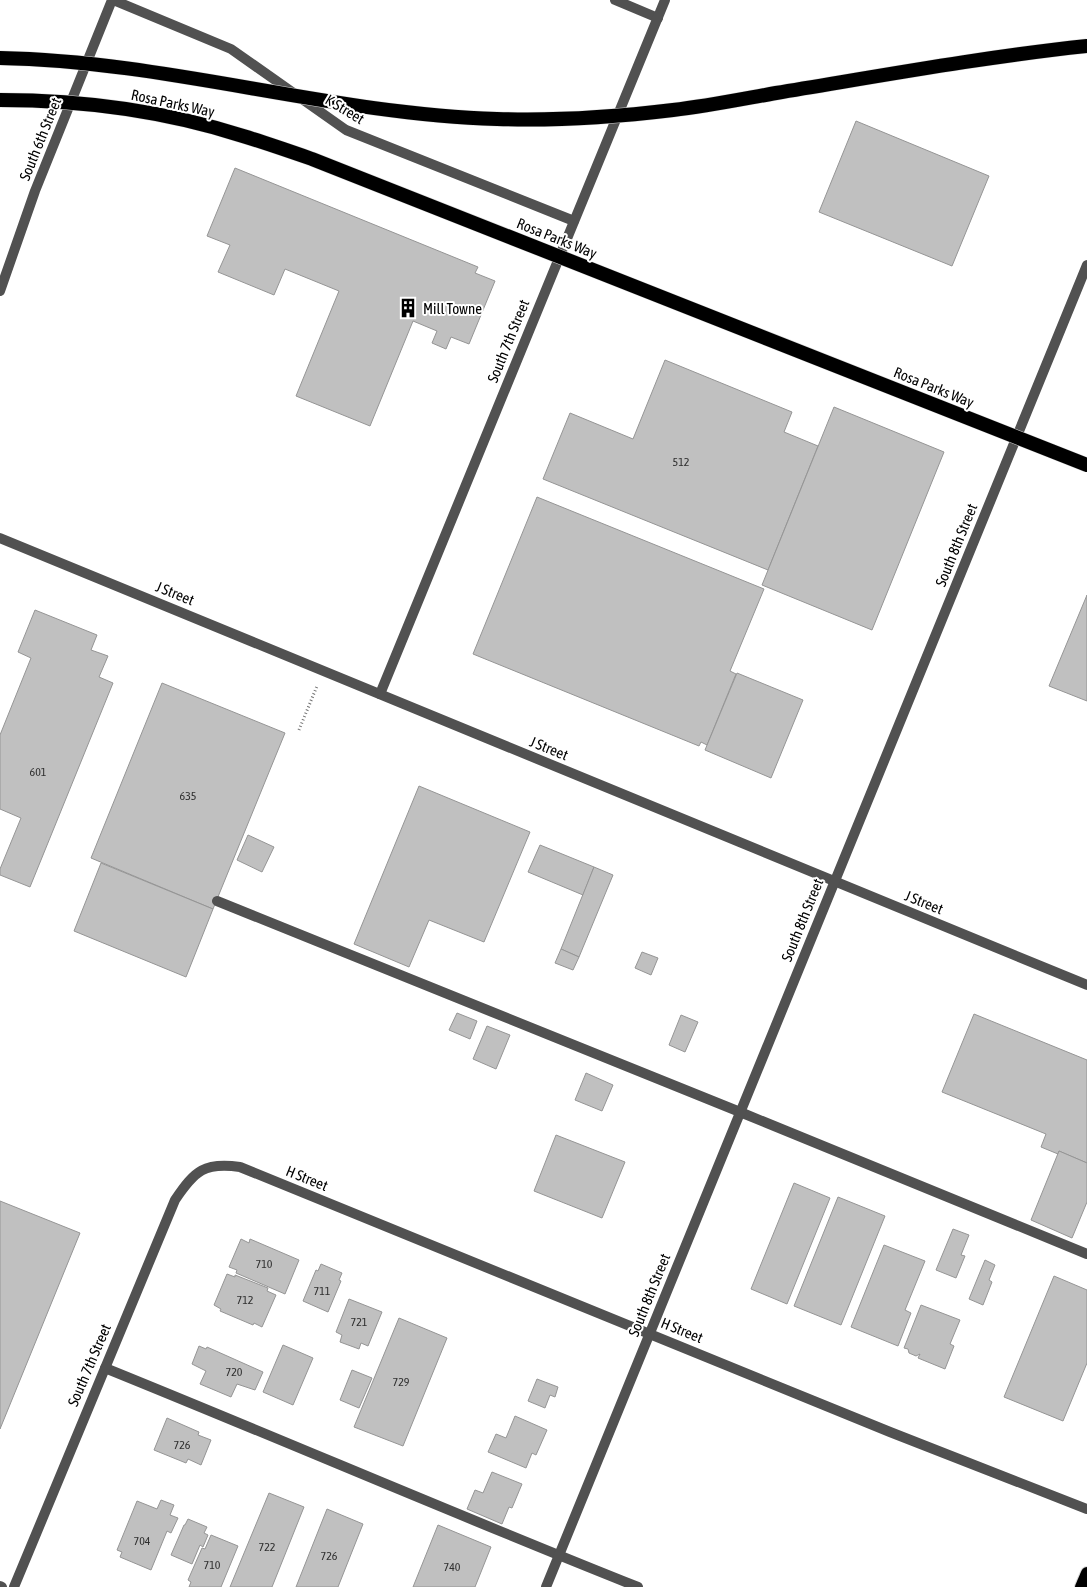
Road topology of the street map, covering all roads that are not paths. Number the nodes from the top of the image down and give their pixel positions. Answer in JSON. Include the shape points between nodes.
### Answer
{"nodes":[{"id":1,"x":113,"y":0,"type":"edge"},
{"id":2,"x":615,"y":0,"type":"edge"},
{"id":3,"x":665,"y":0,"type":"edge"},
{"id":4,"x":658,"y":18,"type":"junction"},
{"id":5,"x":1087,"y":46,"type":"edge"},
{"id":6,"x":0,"y":58,"type":"edge"},
{"id":7,"x":0,"y":100,"type":"edge"},
{"id":8,"x":574,"y":221,"type":"junction"},
{"id":9,"x":1087,"y":265,"type":"edge"},
{"id":10,"x":0,"y":291,"type":"edge"},
{"id":11,"x":1087,"y":465,"type":"edge"},
{"id":12,"x":0,"y":538,"type":"edge"},
{"id":13,"x":380,"y":694,"type":"junction"},
{"id":14,"x":835,"y":881,"type":"junction"},
{"id":15,"x":217,"y":901,"type":"dead end"},
{"id":16,"x":1087,"y":985,"type":"edge"},
{"id":17,"x":740,"y":1112,"type":"junction"},
{"id":18,"x":209,"y":1166,"type":"joint"},
{"id":19,"x":1087,"y":1254,"type":"edge"},
{"id":20,"x":649,"y":1333,"type":"junction"},
{"id":21,"x":105,"y":1368,"type":"junction"},
{"id":22,"x":1087,"y":1509,"type":"edge"},
{"id":23,"x":558,"y":1555,"type":"junction"},
{"id":24,"x":1087,"y":1573,"type":"edge"},
{"id":25,"x":14,"y":1587,"type":"edge"},
{"id":26,"x":546,"y":1587,"type":"edge"},
{"id":27,"x":638,"y":1587,"type":"edge"},
{"id":28,"x":1081,"y":1587,"type":"edge"}],
"edges":[{"from":1,"to":8,"type":"street","name":"K Street","via":[[230,49],[346,130]]},
{"from":1,"to":10,"type":"street","name":"South 6th Street","via":[[35,191]]},
{"from":2,"to":4,"type":"street"},
{"from":3,"to":4,"type":"street","name":"South 7th Street"},
{"from":4,"to":8,"type":"street","name":"South 7th Street"},
{"from":5,"to":6,"type":"highway","name":"Rosa Parks Way","bridge":true,"via":[[1016,54],[673,110],[592,118],[500,120],[430,116],[351,106],[118,66]]},
{"from":7,"to":11,"type":"highway","name":"Rosa Parks Way","bridge":true,"via":[[107,106],[175,118],[242,135],[312,159]]},
{"from":8,"to":13,"type":"street","name":"South 7th Street"},
{"from":9,"to":14,"type":"street","name":"South 8th Street"},
{"from":12,"to":13,"type":"street","name":"J Street"},
{"from":13,"to":14,"type":"street","name":"J Street"},
{"from":14,"to":16,"type":"street","name":"J Street"},
{"from":14,"to":17,"type":"street","name":"South 8th Street"},
{"from":15,"to":17,"type":"street"},
{"from":17,"to":19,"type":"street"},
{"from":17,"to":20,"type":"street","name":"South 8th Street"},
{"from":18,"to":20,"type":"street","name":"H Street","via":[[240,1167]]},
{"from":18,"to":21,"type":"street","name":"South 7th Street","via":[[195,1175],[175,1200]]},
{"from":20,"to":22,"type":"street","name":"H Street"},
{"from":20,"to":23,"type":"street","name":"South 8th Street"},
{"from":21,"to":23,"type":"street"},
{"from":21,"to":25,"type":"street","name":"South 7th Street"},
{"from":23,"to":26,"type":"street","name":"South 8th Street"},
{"from":23,"to":27,"type":"street"},
{"from":24,"to":28,"type":"main road"}]}
